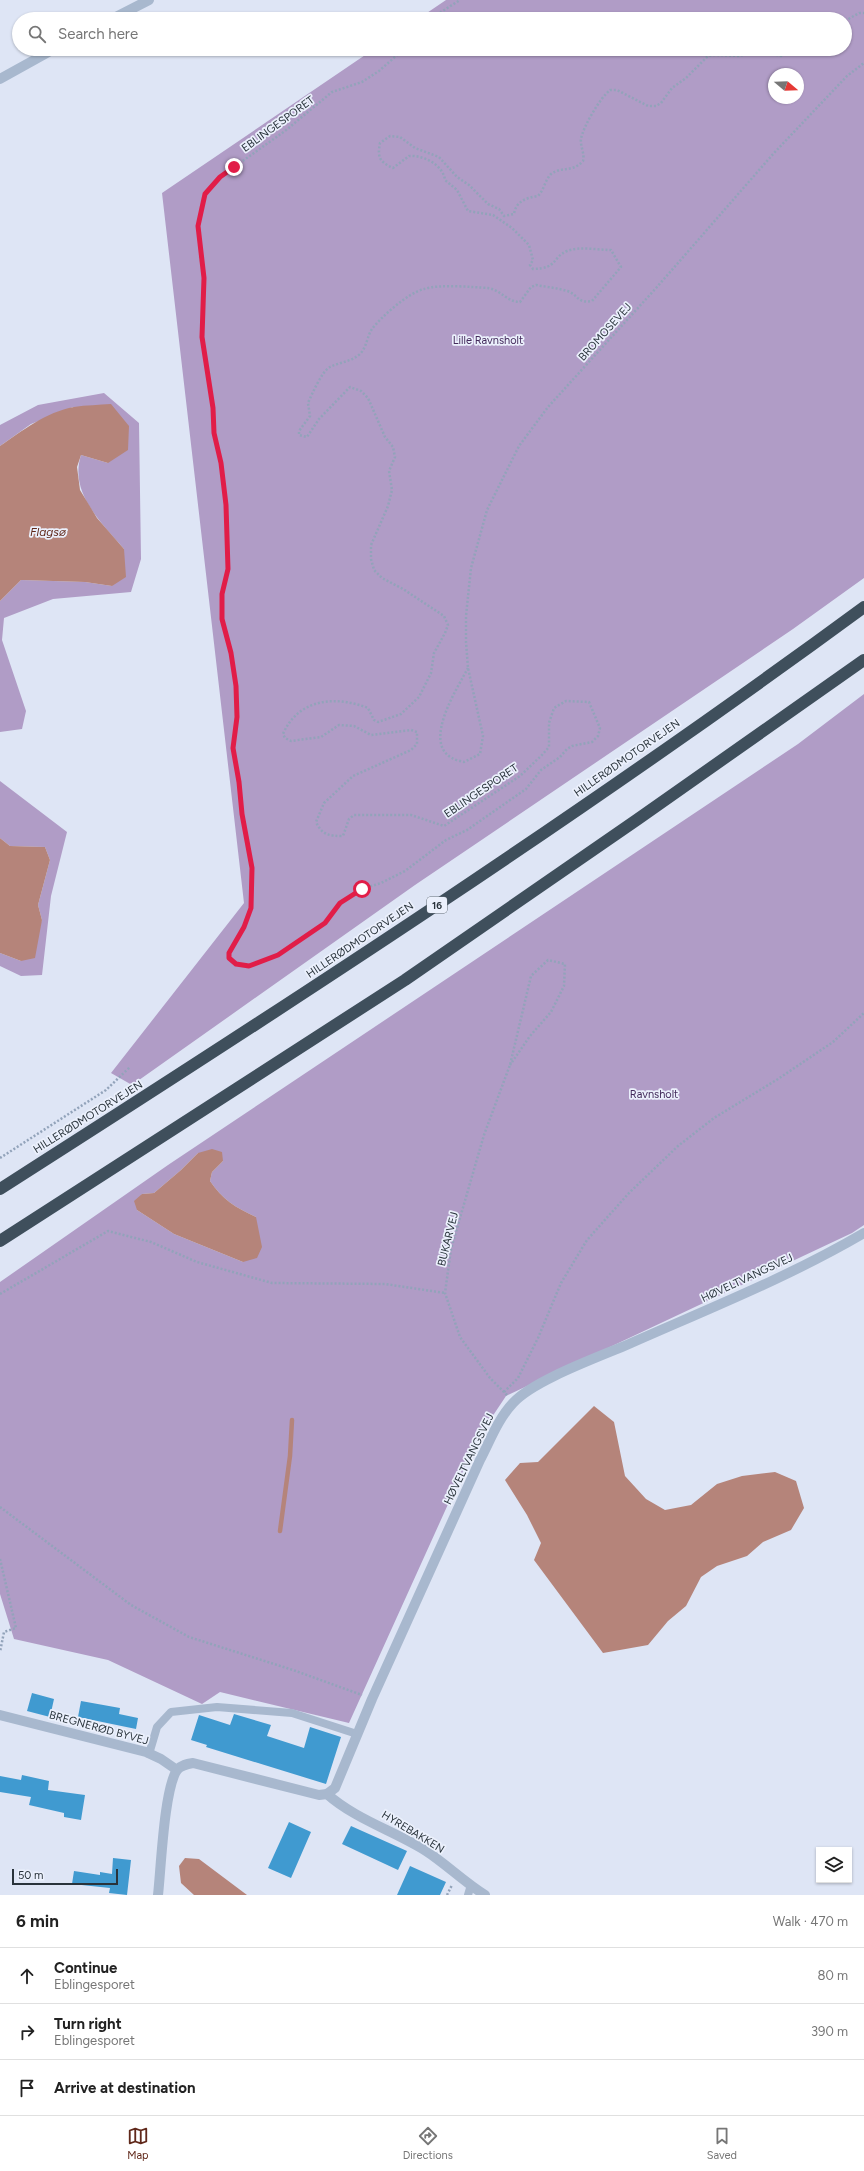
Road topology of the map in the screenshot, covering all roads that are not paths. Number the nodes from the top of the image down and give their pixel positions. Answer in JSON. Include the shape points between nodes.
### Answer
{"nodes":[{"id":1,"x":149,"y":0,"type":"edge"},
{"id":2,"x":126,"y":12,"type":"edge"},
{"id":3,"x":41,"y":56,"type":"edge"},
{"id":4,"x":0,"y":79,"type":"edge"},
{"id":5,"x":864,"y":606,"type":"edge"},
{"id":6,"x":864,"y":660,"type":"edge"},
{"id":7,"x":0,"y":1189,"type":"edge"},
{"id":8,"x":864,"y":1233,"type":"edge"},
{"id":9,"x":0,"y":1241,"type":"edge"},
{"id":10,"x":0,"y":1715,"type":"edge"},
{"id":11,"x":357,"y":1734,"type":"junction"},
{"id":12,"x":149,"y":1754,"type":"junction"},
{"id":13,"x":177,"y":1770,"type":"junction"},
{"id":14,"x":327,"y":1794,"type":"junction"},
{"id":15,"x":471,"y":1885,"type":"junction"},
{"id":16,"x":158,"y":1895,"type":"edge"},
{"id":17,"x":468,"y":1895,"type":"edge"},
{"id":18,"x":485,"y":1895,"type":"edge"}],
"edges":[{"from":1,"to":2,"type":"street"},
{"from":3,"to":4,"type":"street"},
{"from":5,"to":7,"type":"highway","name":"HILLERØDMOTORVEJEN","number":"16","via":[[611,786],[382,942]]},
{"from":6,"to":9,"type":"highway","via":[[404,980]]},
{"from":8,"to":11,"type":"street","name":"HØVELTVANGSVEJ","via":[[761,1286],[564,1372],[513,1402],[480,1460]]},
{"from":10,"to":12,"type":"street","name":"BREGNERØD BYVEJ"},
{"from":11,"to":12,"type":"lane","via":[[292,1713],[217,1707],[171,1712],[157,1727]]},
{"from":11,"to":14,"type":"street","name":"HØVELTVANGSVEJ","via":[[335,1788]]},
{"from":12,"to":13,"type":"street","name":"BREGNERØD BYVEJ"},
{"from":13,"to":14,"type":"street","via":[[184,1764],[193,1763],[319,1795]]},
{"from":13,"to":16,"type":"street","via":[[170,1787]]},
{"from":14,"to":15,"type":"street","name":"HYREBAKKEN","via":[[340,1806],[390,1830],[426,1852]]},
{"from":15,"to":17,"type":"lane"},
{"from":15,"to":18,"type":"street","name":"HYREBAKKEN"}]}
